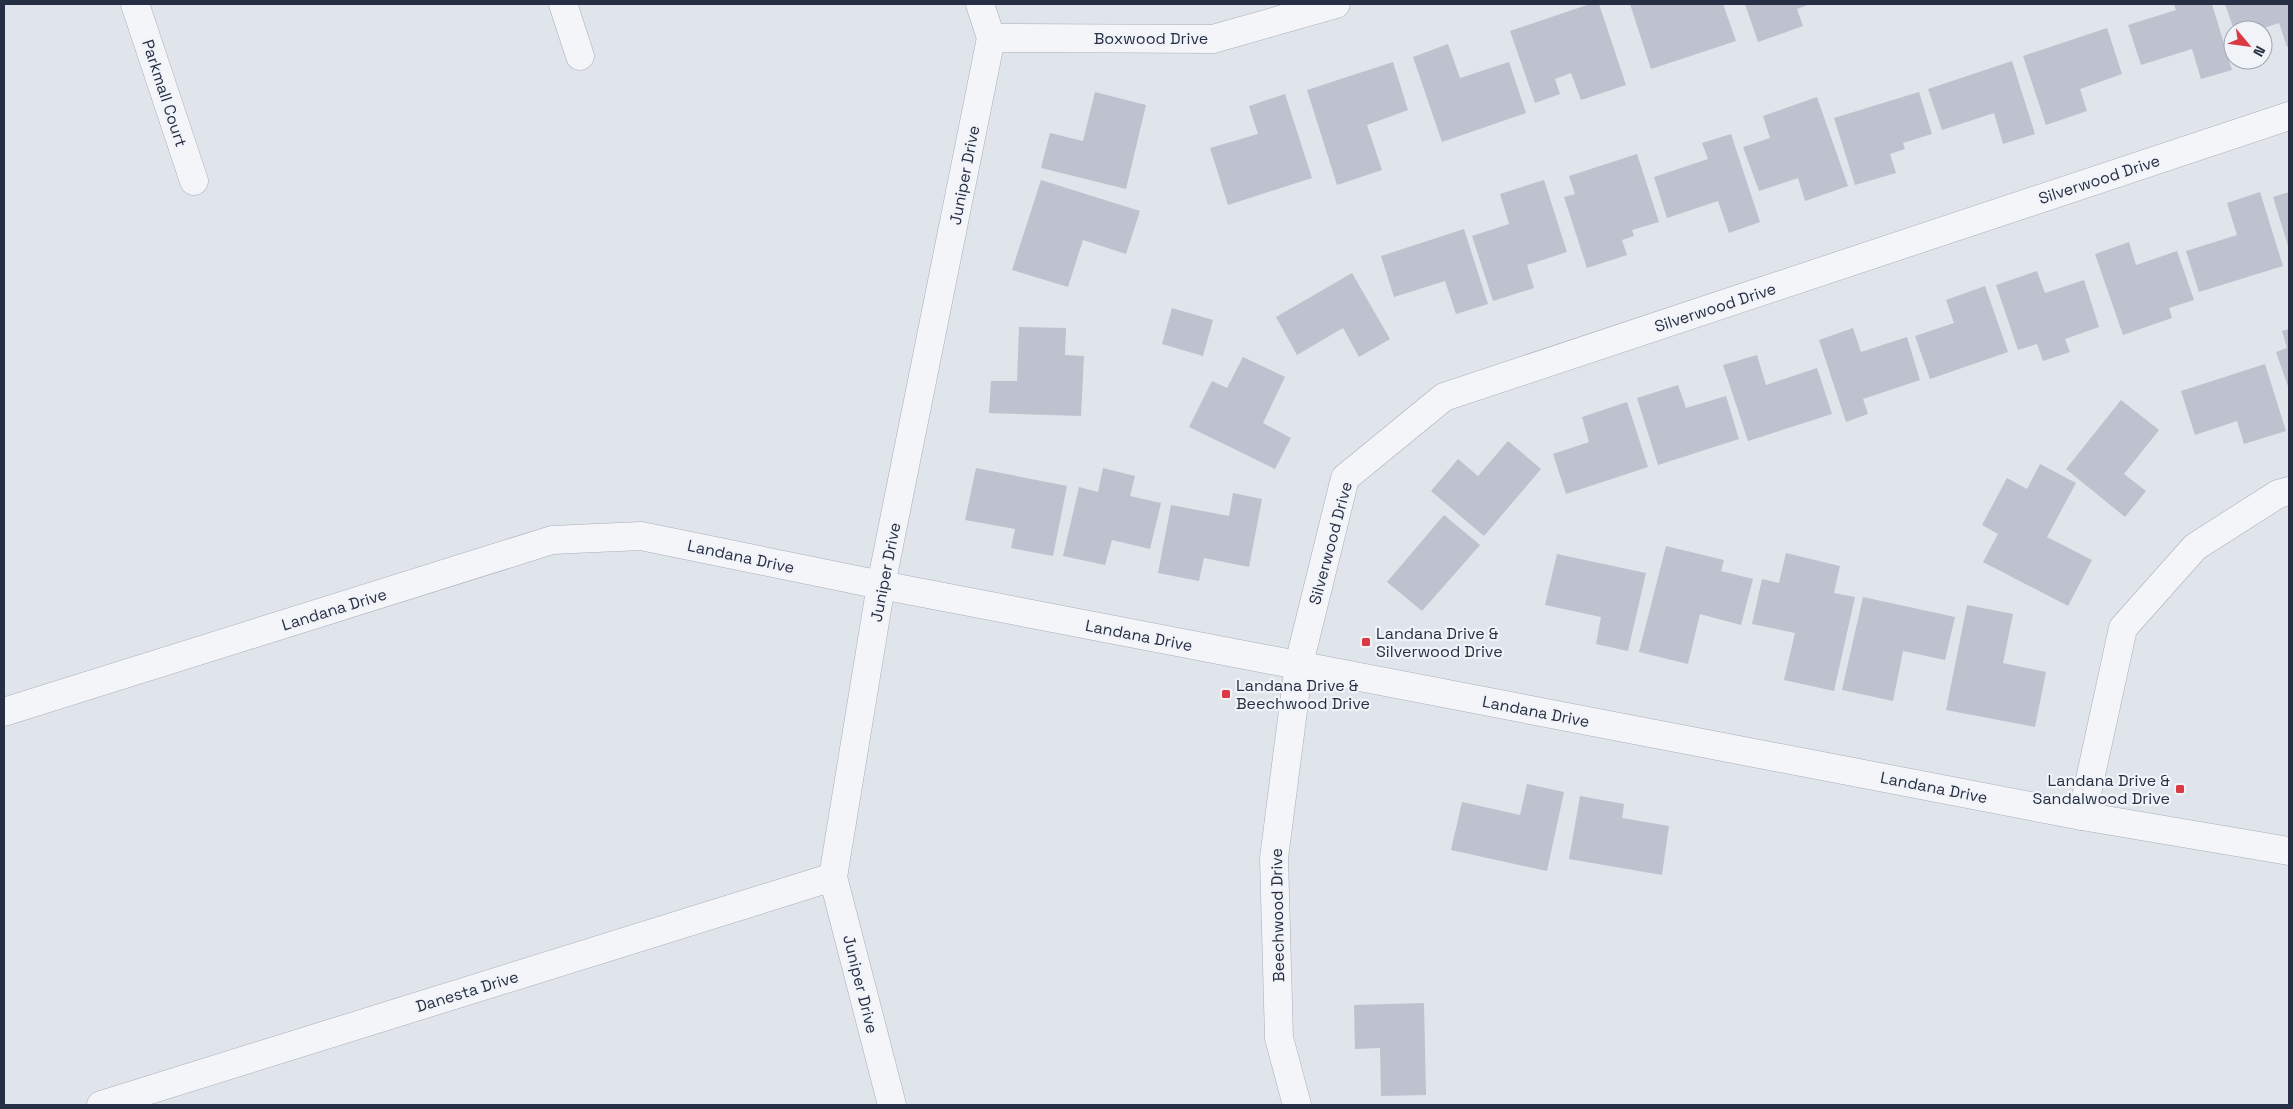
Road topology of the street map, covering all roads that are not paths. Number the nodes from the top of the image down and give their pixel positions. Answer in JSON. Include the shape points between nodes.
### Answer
{"nodes":[{"id":1,"x":136,"y":4,"type":"edge"},
{"id":2,"x":563,"y":4,"type":"edge"},
{"id":3,"x":980,"y":4,"type":"edge"},
{"id":4,"x":1336,"y":4,"type":"edge"},
{"id":5,"x":991,"y":38,"type":"junction"},
{"id":6,"x":580,"y":56,"type":"dead end"},
{"id":7,"x":2289,"y":116,"type":"edge"},
{"id":8,"x":194,"y":181,"type":"dead end"},
{"id":9,"x":2289,"y":491,"type":"edge"},
{"id":10,"x":882,"y":585,"type":"junction"},
{"id":11,"x":1299,"y":664,"type":"junction"},
{"id":12,"x":4,"y":712,"type":"edge"},
{"id":13,"x":2082,"y":816,"type":"junction"},
{"id":14,"x":2289,"y":851,"type":"edge"},
{"id":15,"x":833,"y":877,"type":"junction"},
{"id":16,"x":101,"y":1105,"type":"edge"},
{"id":17,"x":892,"y":1105,"type":"edge"},
{"id":18,"x":1297,"y":1105,"type":"edge"}],
"edges":[{"from":1,"to":8,"type":"street","name":"Parkmall Court"},
{"from":2,"to":6,"type":"street"},
{"from":3,"to":5,"type":"street"},
{"from":4,"to":5,"type":"street","name":"Boxwood Drive","via":[[1213,39]]},
{"from":5,"to":10,"type":"street","name":"Juniper Drive"},
{"from":7,"to":11,"type":"street","name":"Silverwood Drive","via":[[1444,397],[1345,478]]},
{"from":9,"to":13,"type":"street","via":[[2278,494],[2195,547],[2123,628]]},
{"from":10,"to":11,"type":"street","name":"Landana Drive"},
{"from":10,"to":12,"type":"street","name":"Landana Drive","via":[[641,536],[552,540]]},
{"from":10,"to":15,"type":"street","name":"Juniper Drive"},
{"from":11,"to":13,"type":"street","name":"Landana Drive"},
{"from":11,"to":18,"type":"street","name":"Beechwood Drive","via":[[1274,858],[1280,1038]]},
{"from":13,"to":14,"type":"street","name":"Landana Drive"},
{"from":15,"to":16,"type":"street","name":"Danesta Drive"},
{"from":15,"to":17,"type":"street","name":"Juniper Drive"}]}
